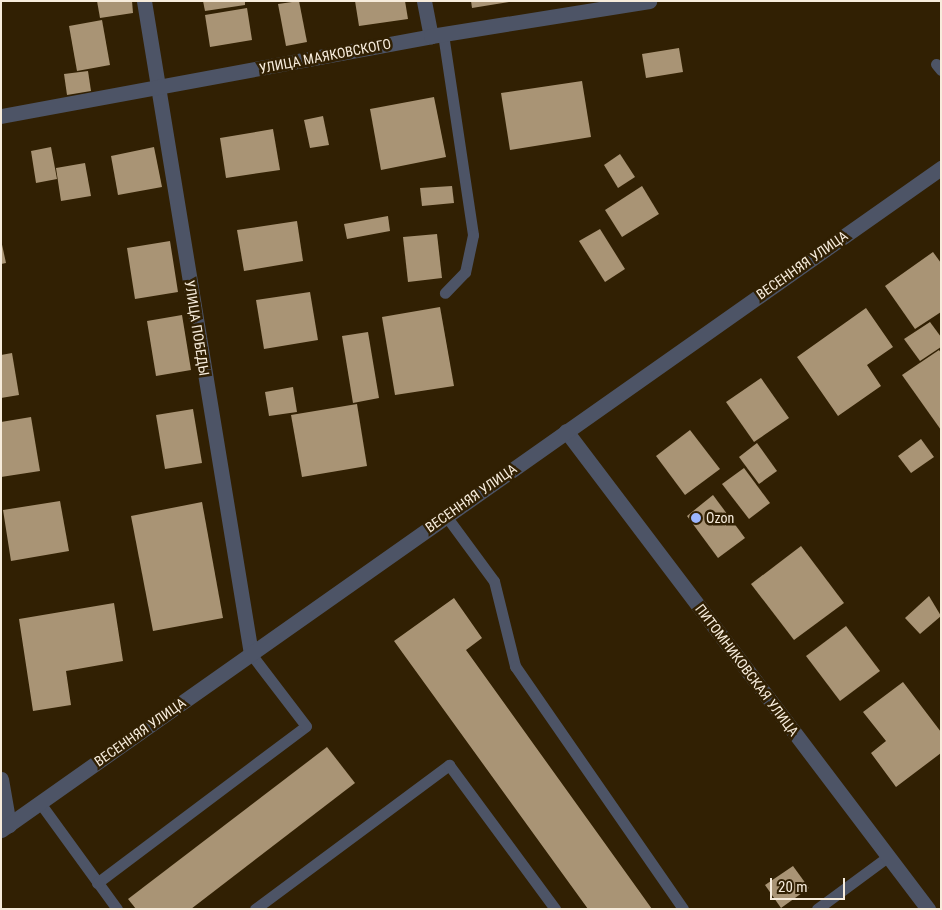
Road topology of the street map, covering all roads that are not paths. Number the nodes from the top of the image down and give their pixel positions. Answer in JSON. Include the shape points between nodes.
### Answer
{"nodes":[{"id":1,"x":144,"y":1,"type":"edge"},
{"id":2,"x":424,"y":1,"type":"edge"},
{"id":3,"x":649,"y":1,"type":"edge"},
{"id":4,"x":437,"y":35,"type":"junction"},
{"id":5,"x":157,"y":88,"type":"junction"},
{"id":6,"x":1,"y":116,"type":"edge"},
{"id":7,"x":941,"y":168,"type":"edge"},
{"id":8,"x":445,"y":293,"type":"dead end"},
{"id":9,"x":566,"y":431,"type":"junction"},
{"id":10,"x":446,"y":516,"type":"junction"},
{"id":11,"x":252,"y":654,"type":"junction"},
{"id":12,"x":1,"y":778,"type":"edge"},
{"id":13,"x":40,"y":803,"type":"junction"},
{"id":14,"x":5,"y":828,"type":"edge"},
{"id":15,"x":889,"y":856,"type":"junction"},
{"id":16,"x":97,"y":883,"type":"junction"},
{"id":17,"x":117,"y":909,"type":"edge"},
{"id":18,"x":255,"y":909,"type":"edge"},
{"id":19,"x":555,"y":909,"type":"edge"},
{"id":20,"x":683,"y":909,"type":"edge"},
{"id":21,"x":818,"y":909,"type":"edge"},
{"id":22,"x":928,"y":909,"type":"edge"}],
"edges":[{"from":1,"to":5,"type":"street","name":"УЛИЦА ПОБЕДЫ"},
{"from":2,"to":4,"type":"street"},
{"from":3,"to":4,"type":"street","name":"УЛИЦА МАЯКОВСКОГО"},
{"from":4,"to":5,"type":"street","name":"УЛИЦА МАЯКОВСКОГО"},
{"from":4,"to":8,"type":"lane","via":[[473,235],[465,272]]},
{"from":5,"to":6,"type":"street","name":"УЛИЦА МАЯКОВСКОГО"},
{"from":5,"to":11,"type":"street","name":"УЛИЦА ПОБЕДЫ"},
{"from":7,"to":9,"type":"street","name":"ВЕСЕННЯЯ УЛИЦА"},
{"from":9,"to":10,"type":"street","name":"ВЕСЕННЯЯ УЛИЦА"},
{"from":9,"to":15,"type":"street","name":"ПИТОМНИКОВСКАЯ УЛИЦА"},
{"from":10,"to":11,"type":"street","name":"ВЕСЕННЯЯ УЛИЦА"},
{"from":10,"to":20,"type":"lane","via":[[494,581],[515,666]]},
{"from":11,"to":13,"type":"street","name":"ВЕСЕННЯЯ УЛИЦА"},
{"from":11,"to":16,"type":"lane","via":[[306,726]]},
{"from":12,"to":14,"type":"street"},
{"from":13,"to":14,"type":"street","name":"ВЕСЕННЯЯ УЛИЦА"},
{"from":13,"to":16,"type":"lane"},
{"from":15,"to":21,"type":"lane"},
{"from":15,"to":22,"type":"street","name":"ПИТОМНИКОВСКАЯ УЛИЦА"},
{"from":16,"to":17,"type":"lane"},
{"from":18,"to":19,"type":"lane","via":[[449,765]]}]}
